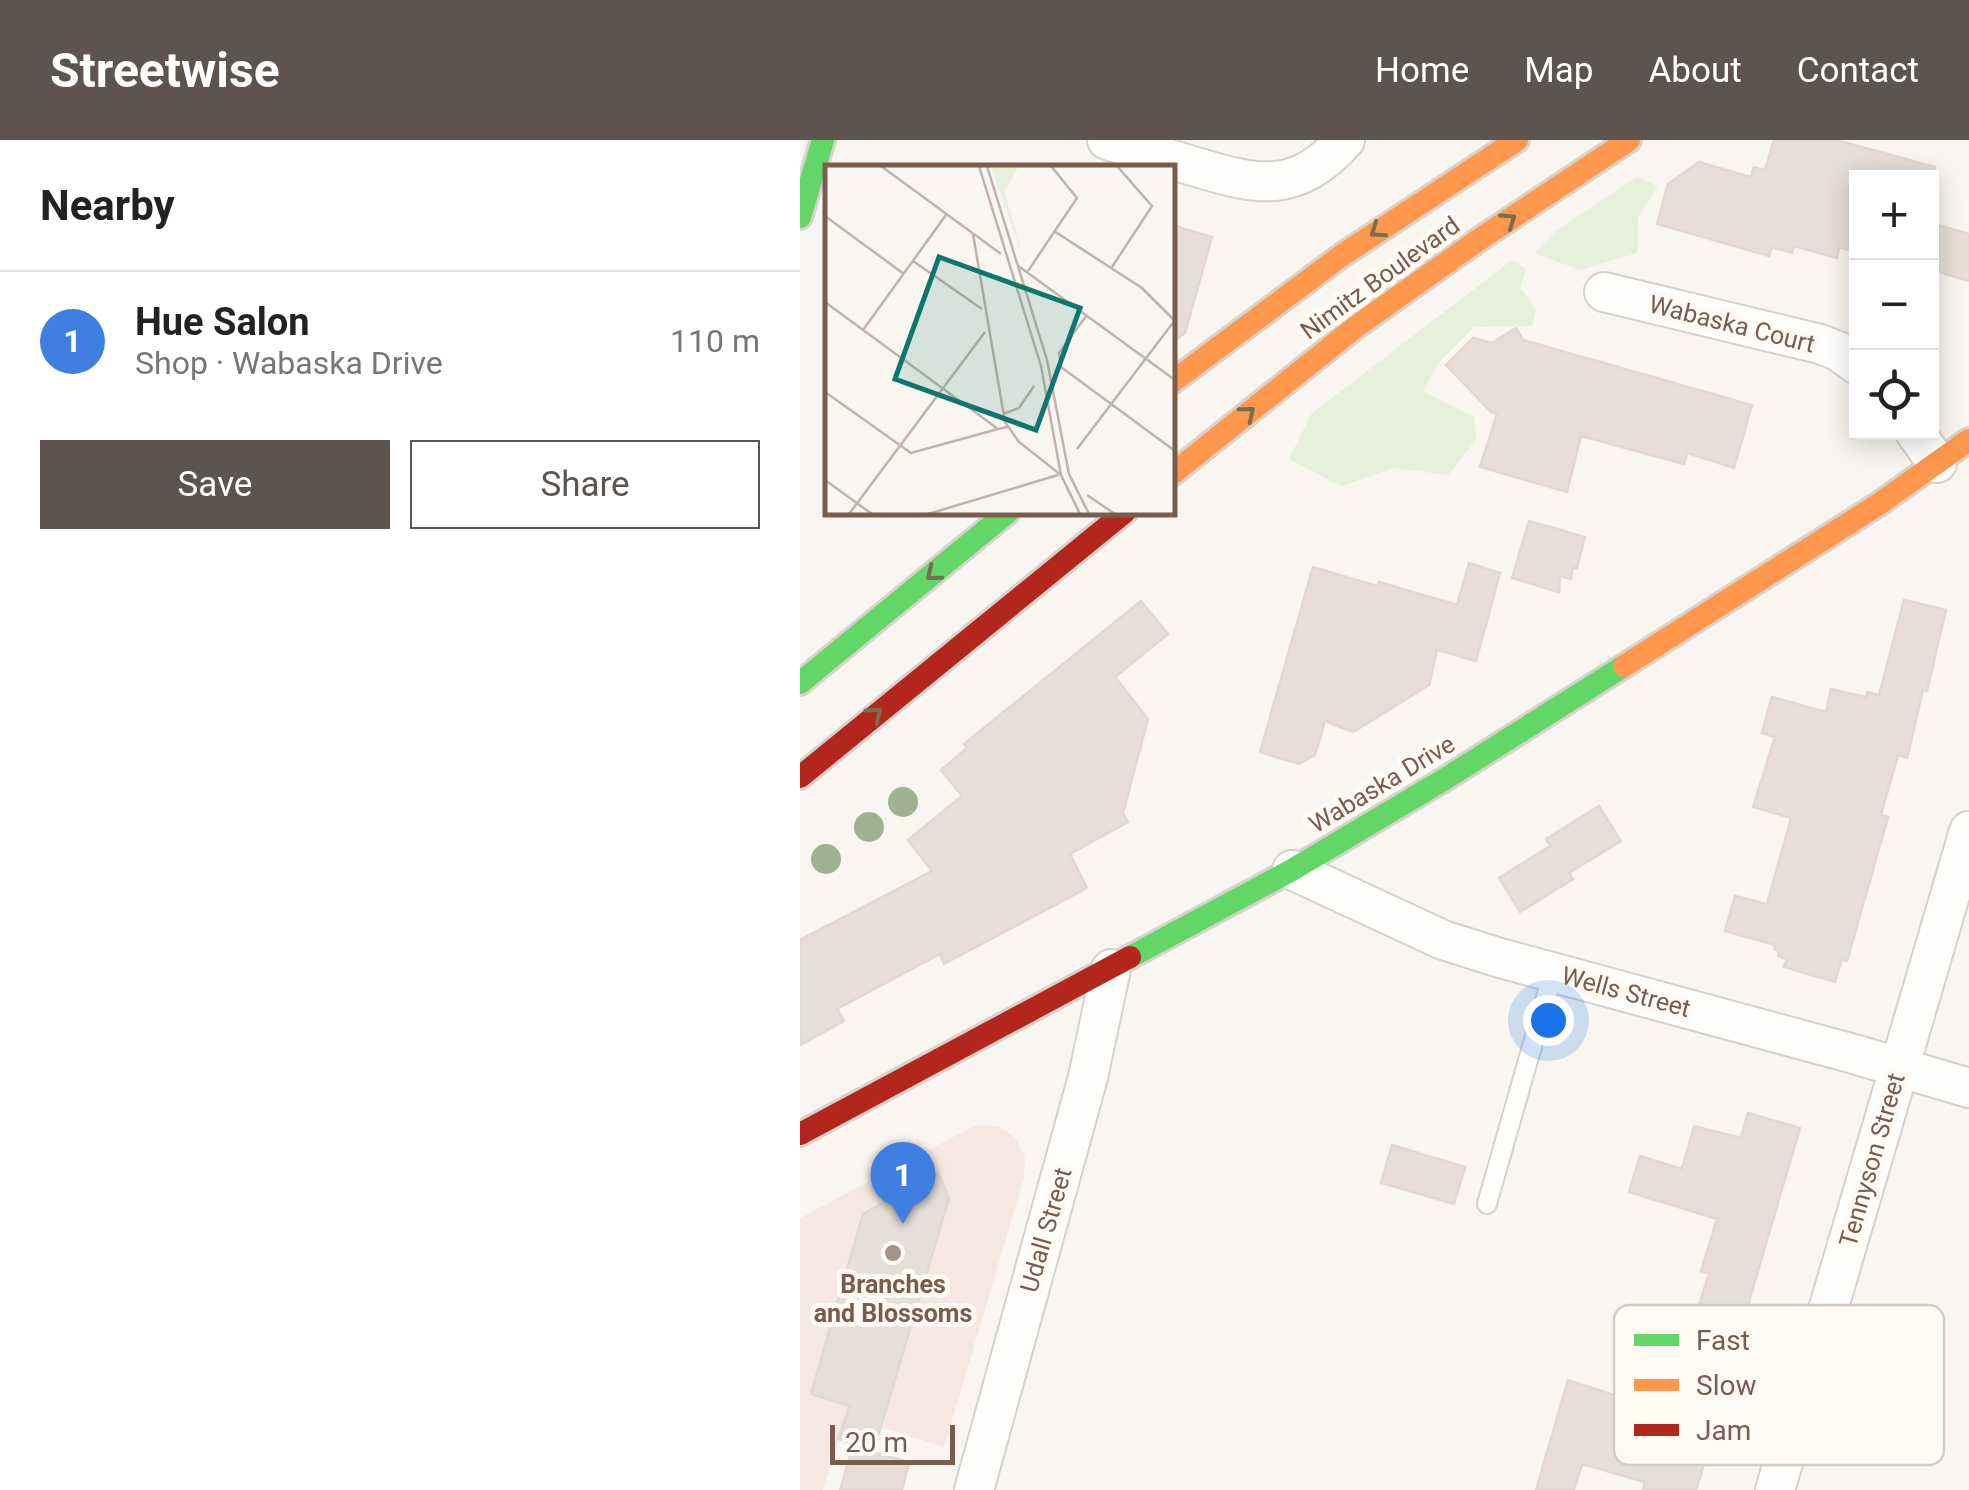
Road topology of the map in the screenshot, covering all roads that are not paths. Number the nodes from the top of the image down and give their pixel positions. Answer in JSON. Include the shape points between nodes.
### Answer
{"nodes":[{"id":1,"x":822,"y":140,"type":"edge"},
{"id":2,"x":1107,"y":140,"type":"edge"},
{"id":3,"x":1518,"y":140,"type":"edge"},
{"id":4,"x":1629,"y":140,"type":"edge"},
{"id":5,"x":1334,"y":151,"type":"edge"},
{"id":6,"x":800,"y":217,"type":"edge"},
{"id":7,"x":1604,"y":292,"type":"dead end"},
{"id":8,"x":1849,"y":359,"type":"edge"},
{"id":9,"x":1175,"y":380,"type":"edge"},
{"id":10,"x":1921,"y":440,"type":"edge"},
{"id":11,"x":1969,"y":440,"type":"edge"},
{"id":12,"x":1937,"y":463,"type":"junction"},
{"id":13,"x":1175,"y":472,"type":"edge"},
{"id":14,"x":1004,"y":515,"type":"edge"},
{"id":15,"x":1121,"y":515,"type":"edge"},
{"id":16,"x":800,"y":683,"type":"edge"},
{"id":17,"x":800,"y":776,"type":"edge"},
{"id":18,"x":1969,"y":831,"type":"edge"},
{"id":19,"x":1292,"y":870,"type":"junction"},
{"id":20,"x":1111,"y":969,"type":"junction"},
{"id":21,"x":1553,"y":973,"type":"junction"},
{"id":22,"x":1900,"y":1067,"type":"junction"},
{"id":23,"x":1969,"y":1088,"type":"edge"},
{"id":24,"x":800,"y":1134,"type":"edge"},
{"id":25,"x":1487,"y":1204,"type":"dead end"},
{"id":26,"x":1830,"y":1305,"type":"edge"},
{"id":27,"x":1782,"y":1465,"type":"edge"},
{"id":28,"x":974,"y":1490,"type":"edge"},
{"id":29,"x":1775,"y":1490,"type":"edge"}],
"edges":[{"from":1,"to":6,"type":"main road"},
{"from":2,"to":5,"type":"street","via":[[1263,183],[1292,178]]},
{"from":3,"to":9,"type":"main road","name":"Nimitz Boulevard","one_way":true,"via":[[1343,254]]},
{"from":13,"to":4,"type":"main road","name":"Nimitz Boulevard","one_way":true,"via":[[1370,317]]},
{"from":7,"to":8,"type":"street","name":"Wabaska Court","via":[[1820,344]]},
{"from":10,"to":12,"type":"street"},
{"from":11,"to":12,"type":"main road","name":"Wabaska Drive"},
{"from":12,"to":19,"type":"main road","name":"Wabaska Drive"},
{"from":14,"to":16,"type":"main road","one_way":true},
{"from":17,"to":15,"type":"main road","one_way":true},
{"from":18,"to":22,"type":"street","name":"Tennyson Street","via":[[1951,915]]},
{"from":19,"to":20,"type":"main road","name":"Wabaska Drive"},
{"from":19,"to":21,"type":"street","name":"Wells Street","via":[[1443,940]]},
{"from":20,"to":24,"type":"main road","name":"Wabaska Drive"},
{"from":20,"to":28,"type":"street","name":"Udall Street","via":[[1088,1077]]},
{"from":21,"to":22,"type":"street","name":"Wells Street"},
{"from":21,"to":25,"type":"lane"},
{"from":22,"to":23,"type":"street","name":"Wells Street"},
{"from":22,"to":26,"type":"street","name":"Tennyson Street"},
{"from":27,"to":29,"type":"street","name":"Tennyson Street"}]}
